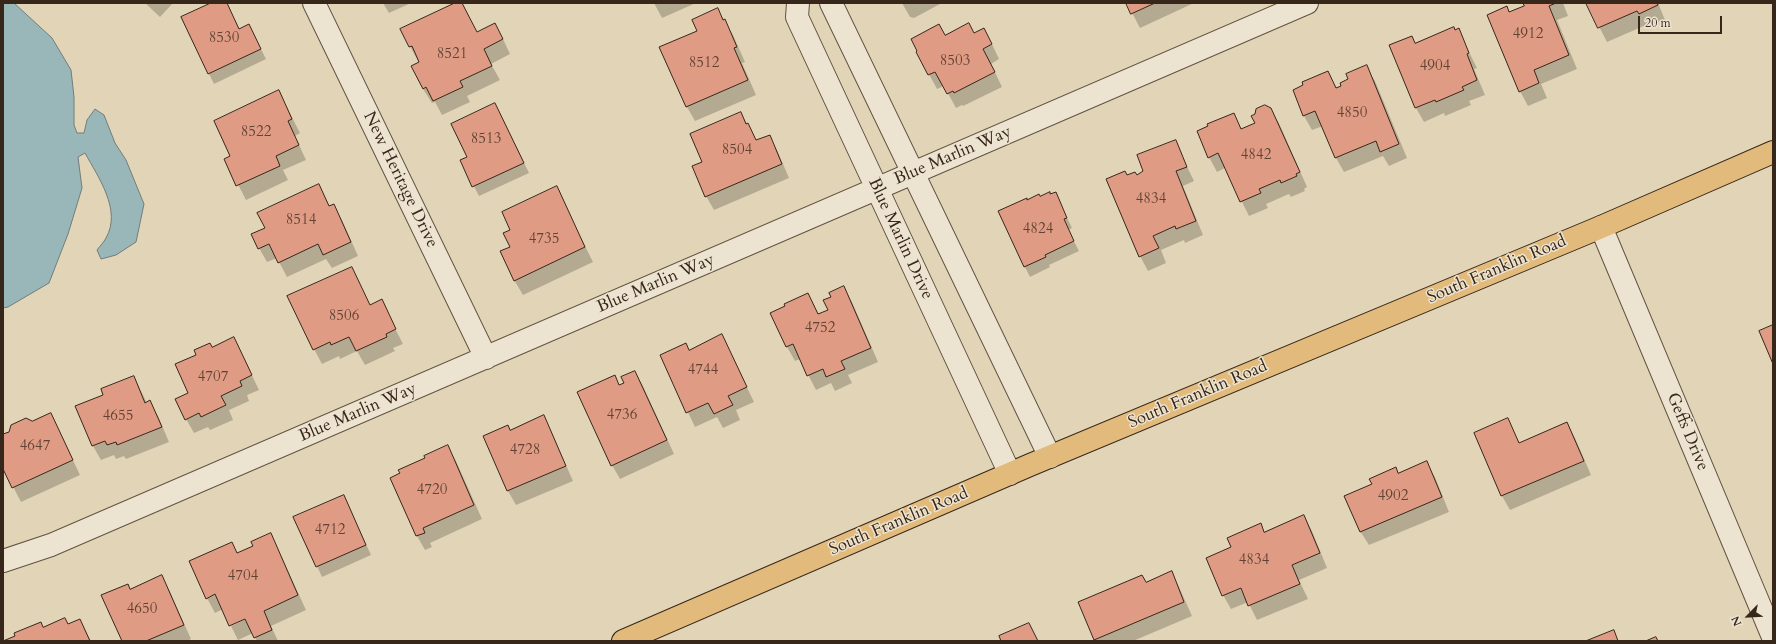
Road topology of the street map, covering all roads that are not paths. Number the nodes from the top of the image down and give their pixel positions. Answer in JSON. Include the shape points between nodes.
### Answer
{"nodes":[{"id":1,"x":314,"y":3,"type":"edge"},
{"id":2,"x":798,"y":3,"type":"edge"},
{"id":3,"x":831,"y":3,"type":"edge"},
{"id":4,"x":1307,"y":3,"type":"edge"},
{"id":5,"x":1285,"y":8,"type":"edge"},
{"id":6,"x":1773,"y":152,"type":"edge"},
{"id":7,"x":913,"y":174,"type":"junction"},
{"id":8,"x":877,"y":189,"type":"junction"},
{"id":9,"x":1601,"y":227,"type":"junction"},
{"id":10,"x":486,"y":358,"type":"junction"},
{"id":11,"x":1050,"y":457,"type":"junction"},
{"id":12,"x":1010,"y":474,"type":"junction"},
{"id":13,"x":3,"y":562,"type":"edge"},
{"id":14,"x":1773,"y":638,"type":"edge"},
{"id":15,"x":623,"y":641,"type":"edge"}],
"edges":[{"from":1,"to":10,"type":"street","name":"New Heritage Drive"},
{"from":2,"to":8,"type":"street","name":"Blue Marlin Drive","via":[[797,17]]},
{"from":3,"to":7,"type":"street"},
{"from":4,"to":5,"type":"street","name":"Blue Marlin Way"},
{"from":5,"to":7,"type":"street","name":"Blue Marlin Way"},
{"from":6,"to":9,"type":"main road","name":"South Franklin Road"},
{"from":7,"to":8,"type":"street","name":"Blue Marlin Way"},
{"from":7,"to":11,"type":"street"},
{"from":8,"to":10,"type":"street","name":"Blue Marlin Way"},
{"from":8,"to":12,"type":"street","name":"Blue Marlin Drive"},
{"from":9,"to":11,"type":"main road","name":"South Franklin Road"},
{"from":9,"to":14,"type":"street","name":"Geffs Drive"},
{"from":10,"to":13,"type":"street","name":"Blue Marlin Way","via":[[51,545]]},
{"from":11,"to":12,"type":"main road","name":"South Franklin Road"},
{"from":12,"to":15,"type":"main road","name":"South Franklin Road"}]}
